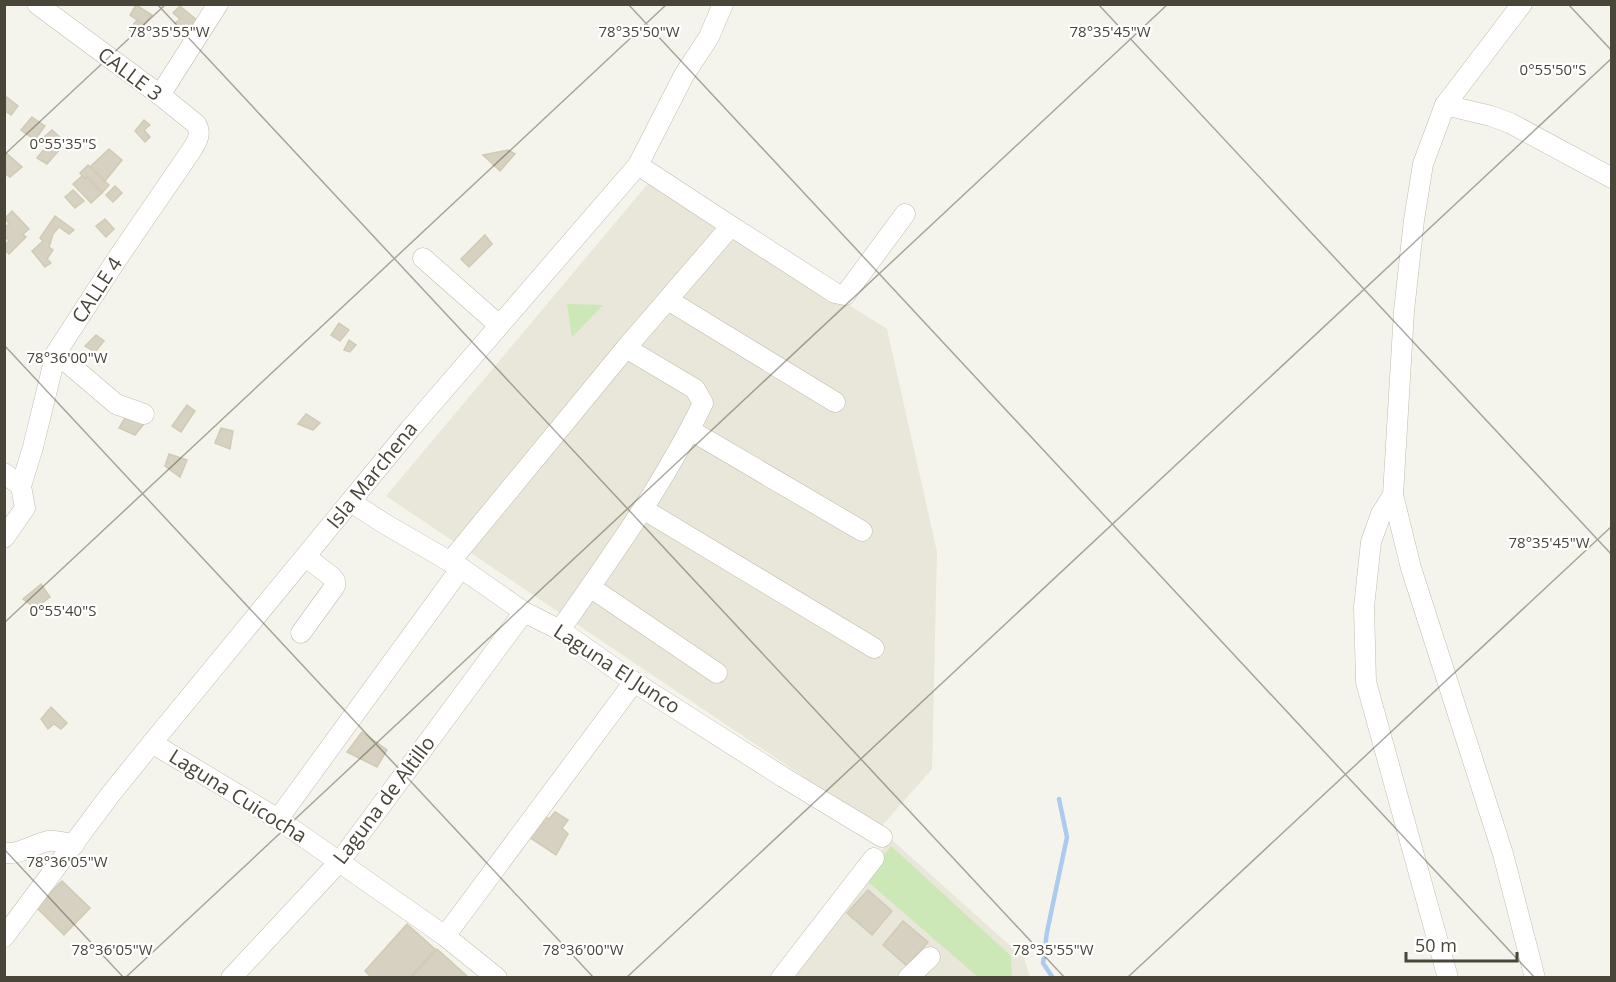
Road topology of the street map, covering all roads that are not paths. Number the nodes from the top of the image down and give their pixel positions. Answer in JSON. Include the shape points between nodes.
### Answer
{"nodes":[{"id":1,"x":37,"y":4,"type":"edge"},
{"id":2,"x":218,"y":4,"type":"edge"},
{"id":3,"x":723,"y":4,"type":"edge"},
{"id":4,"x":1522,"y":4,"type":"edge"},
{"id":5,"x":160,"y":95,"type":"junction"},
{"id":6,"x":1445,"y":105,"type":"junction"},
{"id":7,"x":189,"y":154,"type":"joint"},
{"id":8,"x":638,"y":165,"type":"junction"},
{"id":9,"x":1611,"y":178,"type":"edge"},
{"id":10,"x":905,"y":214,"type":"dead end"},
{"id":11,"x":731,"y":226,"type":"junction"},
{"id":12,"x":423,"y":258,"type":"dead end"},
{"id":13,"x":668,"y":300,"type":"junction"},
{"id":14,"x":499,"y":325,"type":"junction"},
{"id":15,"x":626,"y":348,"type":"junction"},
{"id":16,"x":56,"y":353,"type":"junction"},
{"id":17,"x":835,"y":402,"type":"dead end"},
{"id":18,"x":144,"y":414,"type":"dead end"},
{"id":19,"x":690,"y":430,"type":"junction"},
{"id":20,"x":4,"y":473,"type":"edge"},
{"id":21,"x":21,"y":486,"type":"junction"},
{"id":22,"x":1393,"y":495,"type":"junction"},
{"id":23,"x":351,"y":502,"type":"junction"},
{"id":24,"x":643,"y":509,"type":"junction"},
{"id":25,"x":862,"y":531,"type":"dead end"},
{"id":26,"x":4,"y":538,"type":"edge"},
{"id":27,"x":306,"y":557,"type":"junction"},
{"id":28,"x":455,"y":565,"type":"junction"},
{"id":29,"x":590,"y":587,"type":"junction"},
{"id":30,"x":524,"y":612,"type":"junction"},
{"id":31,"x":560,"y":630,"type":"junction"},
{"id":32,"x":301,"y":633,"type":"dead end"},
{"id":33,"x":874,"y":648,"type":"dead end"},
{"id":34,"x":717,"y":673,"type":"dead end"},
{"id":35,"x":634,"y":682,"type":"junction"},
{"id":36,"x":152,"y":743,"type":"junction"},
{"id":37,"x":278,"y":819,"type":"junction"},
{"id":38,"x":882,"y":837,"type":"dead end"},
{"id":39,"x":74,"y":845,"type":"junction"},
{"id":40,"x":4,"y":853,"type":"edge"},
{"id":41,"x":874,"y":858,"type":"dead end"},
{"id":42,"x":340,"y":861,"type":"junction"},
{"id":43,"x":444,"y":936,"type":"junction"},
{"id":44,"x":4,"y":937,"type":"edge"},
{"id":45,"x":930,"y":957,"type":"dead end"},
{"id":46,"x":231,"y":978,"type":"edge"},
{"id":47,"x":497,"y":978,"type":"edge"},
{"id":48,"x":781,"y":978,"type":"edge"},
{"id":49,"x":908,"y":978,"type":"edge"},
{"id":50,"x":1448,"y":978,"type":"edge"},
{"id":51,"x":1535,"y":978,"type":"edge"}],
"edges":[{"from":1,"to":5,"type":"street","name":"CALLE 3"},
{"from":2,"to":5,"type":"street"},
{"from":3,"to":8,"type":"street","name":"Isla Marchena","via":[[709,37],[684,75]]},
{"from":4,"to":6,"type":"street"},
{"from":5,"to":7,"type":"street","name":"CALLE 3","via":[[198,127],[198,137]]},
{"from":6,"to":9,"type":"street","via":[[1510,123]]},
{"from":6,"to":22,"type":"street","via":[[1423,164],[1414,220],[1404,311]]},
{"from":7,"to":16,"type":"street","name":"CALLE 4"},
{"from":8,"to":11,"type":"street"},
{"from":8,"to":14,"type":"street","name":"Isla Marchena"},
{"from":10,"to":11,"type":"street","via":[[845,295],[835,293]]},
{"from":11,"to":13,"type":"street"},
{"from":12,"to":14,"type":"street"},
{"from":13,"to":15,"type":"street"},
{"from":13,"to":17,"type":"street"},
{"from":14,"to":23,"type":"street","name":"Isla Marchena"},
{"from":15,"to":19,"type":"street","via":[[695,389],[703,403]]},
{"from":15,"to":28,"type":"street"},
{"from":16,"to":18,"type":"street","via":[[116,404]]},
{"from":16,"to":21,"type":"street","name":"CALLE 4"},
{"from":19,"to":24,"type":"street"},
{"from":19,"to":25,"type":"street"},
{"from":20,"to":21,"type":"street"},
{"from":21,"to":26,"type":"street","name":"CALLE 4","via":[[25,508]]},
{"from":22,"to":50,"type":"street","via":[[1371,542],[1364,607],[1366,682]]},
{"from":22,"to":51,"type":"street","via":[[1412,568],[1503,854]]},
{"from":23,"to":27,"type":"street","name":"Isla Marchena"},
{"from":23,"to":28,"type":"street","name":"Laguna El Junco"},
{"from":24,"to":29,"type":"street"},
{"from":24,"to":33,"type":"street"},
{"from":27,"to":32,"type":"street","via":[[332,577],[335,586]]},
{"from":27,"to":36,"type":"street","name":"Isla Marchena"},
{"from":28,"to":30,"type":"street","name":"Laguna El Junco"},
{"from":28,"to":37,"type":"street"},
{"from":29,"to":31,"type":"street"},
{"from":29,"to":34,"type":"street"},
{"from":30,"to":31,"type":"street","name":"Laguna El Junco"},
{"from":30,"to":42,"type":"street","name":"Laguna de Altillo"},
{"from":31,"to":35,"type":"street","name":"Laguna El Junco"},
{"from":35,"to":38,"type":"street","name":"Laguna El Junco"},
{"from":35,"to":43,"type":"street"},
{"from":36,"to":37,"type":"street","name":"Laguna Cuicocha"},
{"from":36,"to":39,"type":"street","name":"Isla Marchena"},
{"from":37,"to":42,"type":"street","name":"Laguna Cuicocha"},
{"from":39,"to":40,"type":"street","via":[[48,841],[12,854]]},
{"from":39,"to":44,"type":"street","name":"Isla Marchena"},
{"from":41,"to":48,"type":"street"},
{"from":42,"to":43,"type":"street","name":"Laguna Cuicocha"},
{"from":42,"to":46,"type":"street","name":"Laguna de Altillo"},
{"from":43,"to":47,"type":"street","name":"Laguna Cuicocha"},
{"from":45,"to":49,"type":"street"}]}
